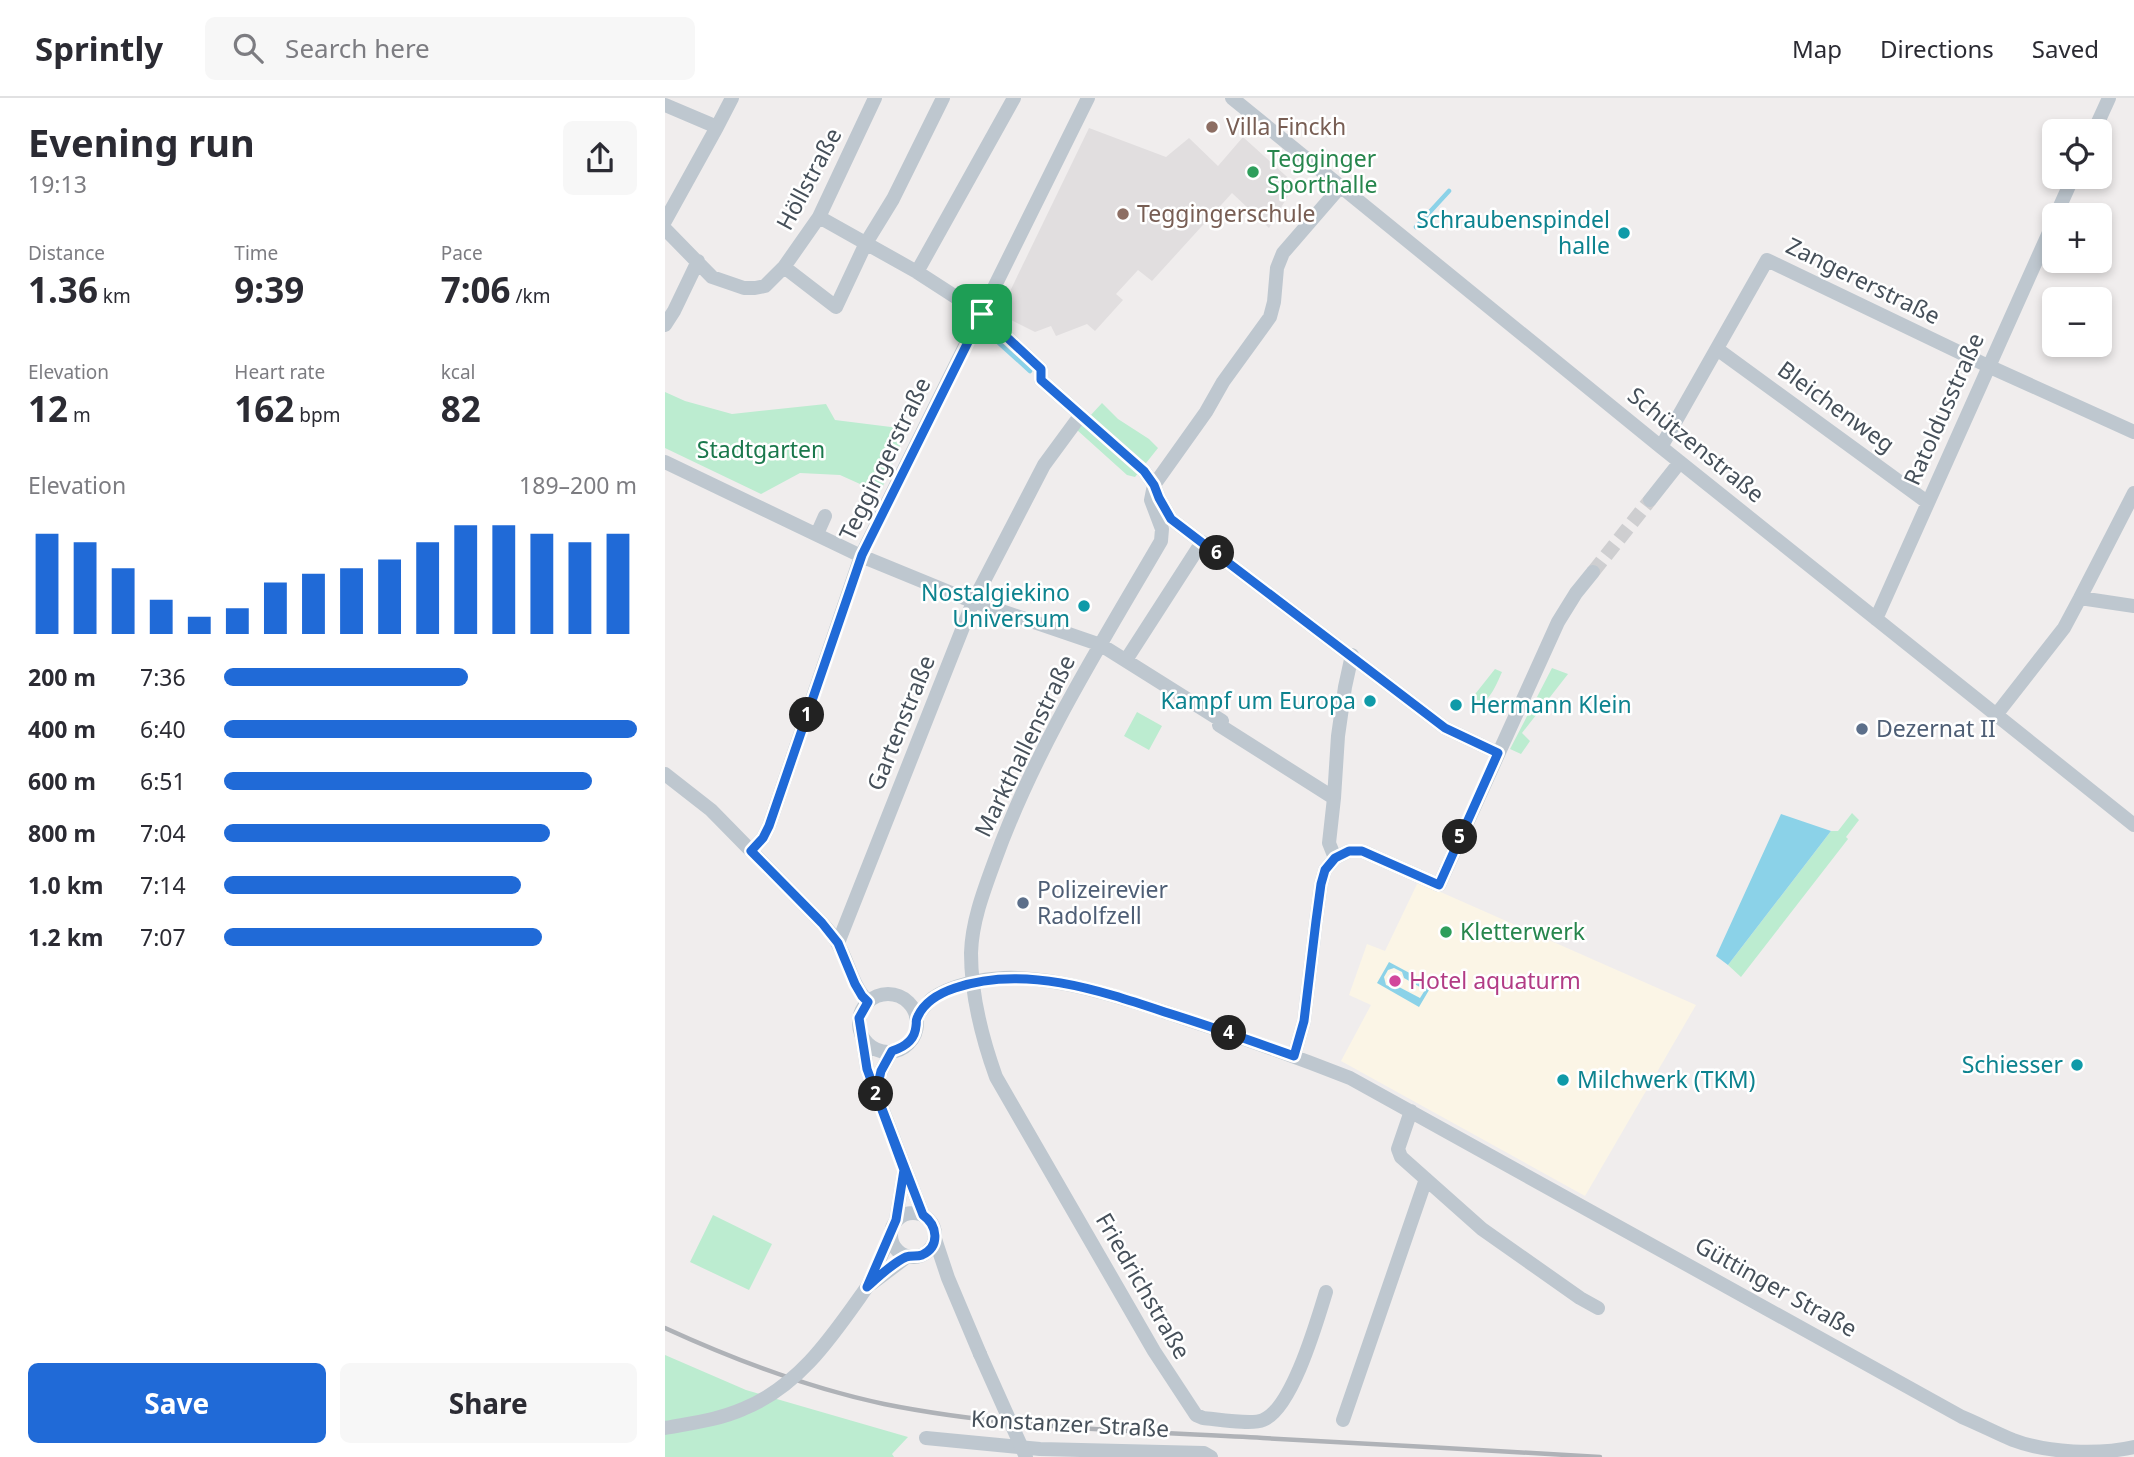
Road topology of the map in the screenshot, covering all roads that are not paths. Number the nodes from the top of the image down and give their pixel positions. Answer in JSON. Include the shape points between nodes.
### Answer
{"nodes":[{"id":1,"x":732,"y":98,"type":"edge"},
{"id":2,"x":875,"y":98,"type":"edge"},
{"id":3,"x":943,"y":98,"type":"edge"},
{"id":4,"x":1014,"y":98,"type":"edge"},
{"id":5,"x":1088,"y":98,"type":"edge"},
{"id":6,"x":1232,"y":98,"type":"edge"},
{"id":7,"x":2109,"y":98,"type":"edge"},
{"id":8,"x":665,"y":105,"type":"edge"},
{"id":9,"x":2099,"y":119,"type":"edge"},
{"id":10,"x":717,"y":127,"type":"junction"},
{"id":11,"x":1341,"y":186,"type":"junction"},
{"id":12,"x":819,"y":217,"type":"junction"},
{"id":13,"x":665,"y":221,"type":"edge"},
{"id":14,"x":669,"y":232,"type":"edge"},
{"id":15,"x":866,"y":243,"type":"junction"},
{"id":16,"x":2042,"y":246,"type":"edge"},
{"id":17,"x":698,"y":261,"type":"junction"},
{"id":18,"x":784,"y":267,"type":"junction"},
{"id":19,"x":917,"y":272,"type":"junction"},
{"id":20,"x":982,"y":314,"type":"junction"},
{"id":21,"x":666,"y":321,"type":"edge"},
{"id":22,"x":1717,"y":349,"type":"junction"},
{"id":23,"x":1988,"y":366,"type":"junction"},
{"id":24,"x":1080,"y":416,"type":"junction"},
{"id":25,"x":2134,"y":432,"type":"edge"},
{"id":26,"x":1661,"y":447,"type":"junction"},
{"id":27,"x":665,"y":462,"type":"edge"},
{"id":28,"x":1680,"y":462,"type":"junction"},
{"id":29,"x":1154,"y":485,"type":"junction"},
{"id":30,"x":2134,"y":493,"type":"edge"},
{"id":31,"x":1650,"y":500,"type":"tunnel mouth"},
{"id":32,"x":1927,"y":502,"type":"junction"},
{"id":33,"x":825,"y":516,"type":"dead end"},
{"id":34,"x":817,"y":534,"type":"junction"},
{"id":35,"x":1202,"y":542,"type":"junction"},
{"id":36,"x":862,"y":555,"type":"junction"},
{"id":37,"x":1594,"y":572,"type":"tunnel mouth"},
{"id":38,"x":2080,"y":598,"type":"junction"},
{"id":39,"x":973,"y":602,"type":"junction"},
{"id":40,"x":2134,"y":606,"type":"edge"},
{"id":41,"x":1875,"y":619,"type":"junction"},
{"id":42,"x":1101,"y":645,"type":"junction"},
{"id":43,"x":1352,"y":655,"type":"junction"},
{"id":44,"x":1126,"y":660,"type":"junction"},
{"id":45,"x":1996,"y":715,"type":"junction"},
{"id":46,"x":1498,"y":753,"type":"junction"},
{"id":47,"x":665,"y":774,"type":"edge"},
{"id":48,"x":1334,"y":798,"type":"junction"},
{"id":49,"x":2134,"y":825,"type":"edge"},
{"id":50,"x":751,"y":851,"type":"junction"},
{"id":51,"x":1335,"y":858,"type":"junction"},
{"id":52,"x":838,"y":943,"type":"junction"},
{"id":53,"x":974,"y":983,"type":"junction"},
{"id":54,"x":901,"y":997,"type":"junction"},
{"id":55,"x":934,"y":997,"type":"junction"},
{"id":56,"x":868,"y":1002,"type":"junction"},
{"id":57,"x":916,"y":1018,"type":"junction"},
{"id":58,"x":862,"y":1036,"type":"junction"},
{"id":59,"x":892,"y":1051,"type":"junction"},
{"id":60,"x":1294,"y":1056,"type":"junction"},
{"id":61,"x":876,"y":1093,"type":"junction"},
{"id":62,"x":1412,"y":1111,"type":"junction"},
{"id":63,"x":904,"y":1170,"type":"junction"},
{"id":64,"x":1426,"y":1179,"type":"junction"},
{"id":65,"x":923,"y":1215,"type":"junction"},
{"id":66,"x":894,"y":1227,"type":"junction"},
{"id":67,"x":935,"y":1239,"type":"junction"},
{"id":68,"x":911,"y":1256,"type":"junction"},
{"id":69,"x":948,"y":1278,"type":"junction"},
{"id":70,"x":867,"y":1287,"type":"junction"},
{"id":71,"x":1326,"y":1292,"type":"dead end"},
{"id":72,"x":1598,"y":1308,"type":"dead end"},
{"id":73,"x":1343,"y":1420,"type":"dead end"},
{"id":74,"x":665,"y":1428,"type":"edge"},
{"id":75,"x":926,"y":1438,"type":"dead end"},
{"id":76,"x":2134,"y":1447,"type":"edge"},
{"id":77,"x":1025,"y":1457,"type":"edge"},
{"id":78,"x":1212,"y":1457,"type":"edge"}],
"edges":[{"from":1,"to":10,"type":"street"},
{"from":2,"to":12,"type":"street","name":"Höllstraße"},
{"from":3,"to":15,"type":"street"},
{"from":4,"to":19,"type":"street"},
{"from":5,"to":20,"type":"street","name":"Teggingerstraße"},
{"from":6,"to":11,"type":"street","name":"Schützenstraße"},
{"from":7,"to":9,"type":"street"},
{"from":8,"to":10,"type":"street"},
{"from":10,"to":13,"type":"street"},
{"from":11,"to":26,"type":"street","name":"Schützenstraße"},
{"from":11,"to":29,"type":"street","via":[[1283,253],[1276,268],[1270,317]]},
{"from":12,"to":15,"type":"street"},
{"from":12,"to":18,"type":"street","name":"Höllstraße"},
{"from":14,"to":17,"type":"street","name":"Höllstraße"},
{"from":15,"to":18,"type":"street","via":[[836,307]]},
{"from":15,"to":19,"type":"street"},
{"from":16,"to":23,"type":"street","name":"Ratoldusstraße"},
{"from":17,"to":18,"type":"street","name":"Höllstraße","via":[[712,277],[744,288],[765,286]]},
{"from":17,"to":21,"type":"street"},
{"from":19,"to":20,"type":"street"},
{"from":20,"to":24,"type":"street","via":[[1041,369],[1041,380]]},
{"from":20,"to":36,"type":"street","name":"Teggingerstraße"},
{"from":22,"to":23,"type":"street","name":"Zangererstraße","via":[[1767,260]]},
{"from":22,"to":26,"type":"street","name":"Zangererstraße"},
{"from":22,"to":32,"type":"street","name":"Bleichenweg"},
{"from":23,"to":25,"type":"street","name":"Zangererstraße"},
{"from":23,"to":32,"type":"street","name":"Ratoldusstraße"},
{"from":24,"to":29,"type":"street"},
{"from":24,"to":39,"type":"street","name":"Gartenstraße","via":[[1044,465]]},
{"from":26,"to":28,"type":"street","name":"Schützenstraße"},
{"from":27,"to":34,"type":"street"},
{"from":28,"to":31,"type":"street"},
{"from":28,"to":41,"type":"street","name":"Schützenstraße"},
{"from":29,"to":35,"type":"street","via":[[1168,515]]},
{"from":29,"to":42,"type":"street","name":"Markthallenstraße","via":[[1151,500],[1162,529],[1161,541]]},
{"from":30,"to":38,"type":"street"},
{"from":32,"to":41,"type":"street","name":"Ratoldusstraße"},
{"from":33,"to":34,"type":"street"},
{"from":34,"to":36,"type":"street"},
{"from":35,"to":43,"type":"street"},
{"from":35,"to":44,"type":"street"},
{"from":36,"to":39,"type":"street"},
{"from":36,"to":50,"type":"street","name":"Teggingerstraße","via":[[769,826]]},
{"from":37,"to":46,"type":"street","via":[[1558,622]]},
{"from":38,"to":40,"type":"street"},
{"from":38,"to":45,"type":"street","via":[[2064,628]]},
{"from":39,"to":42,"type":"street"},
{"from":39,"to":52,"type":"street","name":"Gartenstraße"},
{"from":41,"to":45,"type":"street","name":"Schützenstraße"},
{"from":42,"to":44,"type":"street"},
{"from":42,"to":53,"type":"street","name":"Markthallenstraße","via":[[1041,755],[980,900],[972,942]]},
{"from":43,"to":46,"type":"street","via":[[1445,728]]},
{"from":43,"to":48,"type":"street","via":[[1338,736]]},
{"from":44,"to":48,"type":"street"},
{"from":45,"to":49,"type":"street","name":"Schützenstraße"},
{"from":46,"to":51,"type":"street","via":[[1439,885],[1362,851]]},
{"from":47,"to":50,"type":"street","via":[[712,810]]},
{"from":48,"to":51,"type":"street","via":[[1329,843]]},
{"from":50,"to":52,"type":"street"},
{"from":51,"to":60,"type":"street","via":[[1321,884],[1304,1021]]},
{"from":52,"to":56,"type":"street"},
{"from":53,"to":55,"type":"street","name":"Güttinger Straße"},
{"from":53,"to":60,"type":"street","name":"Güttinger Straße","via":[[1006,978],[1107,993]]},
{"from":53,"to":71,"type":"street","name":"Friedrichstraße","via":[[996,1077],[1196,1415],[1256,1422],[1267,1418],[1300,1368]]},
{"from":54,"to":55,"type":"street","name":"Güttinger Straße"},
{"from":54,"to":56,"type":"street","via":[[884,994]]},
{"from":54,"to":57,"type":"street"},
{"from":55,"to":57,"type":"street","name":"Güttinger Straße"},
{"from":56,"to":58,"type":"street","via":[[859,1018]]},
{"from":57,"to":59,"type":"street","via":[[913,1036]]},
{"from":58,"to":59,"type":"street","via":[[875,1048]]},
{"from":58,"to":61,"type":"street"},
{"from":59,"to":61,"type":"street"},
{"from":60,"to":62,"type":"street","name":"Güttinger Straße","via":[[1350,1078]]},
{"from":61,"to":63,"type":"street"},
{"from":62,"to":64,"type":"street","via":[[1399,1154]]},
{"from":62,"to":76,"type":"street","name":"Güttinger Straße","via":[[1962,1417],[2015,1441],[2058,1450]]},
{"from":63,"to":65,"type":"street"},
{"from":63,"to":66,"type":"street"},
{"from":64,"to":72,"type":"street","via":[[1482,1229]]},
{"from":64,"to":73,"type":"street"},
{"from":65,"to":66,"type":"street","via":[[909,1213]]},
{"from":65,"to":67,"type":"street","via":[[933,1225]]},
{"from":66,"to":68,"type":"street","via":[[896,1248]]},
{"from":66,"to":70,"type":"street"},
{"from":67,"to":68,"type":"street","via":[[928,1251]]},
{"from":67,"to":69,"type":"street"},
{"from":68,"to":69,"type":"street"},
{"from":68,"to":70,"type":"street"},
{"from":69,"to":77,"type":"street","bridge":true},
{"from":70,"to":74,"type":"street","bridge":true,"via":[[809,1364],[768,1397],[722,1417]]},
{"from":75,"to":78,"type":"street","name":"Konstanzer Straße","via":[[1040,1449],[1204,1452]]}]}
